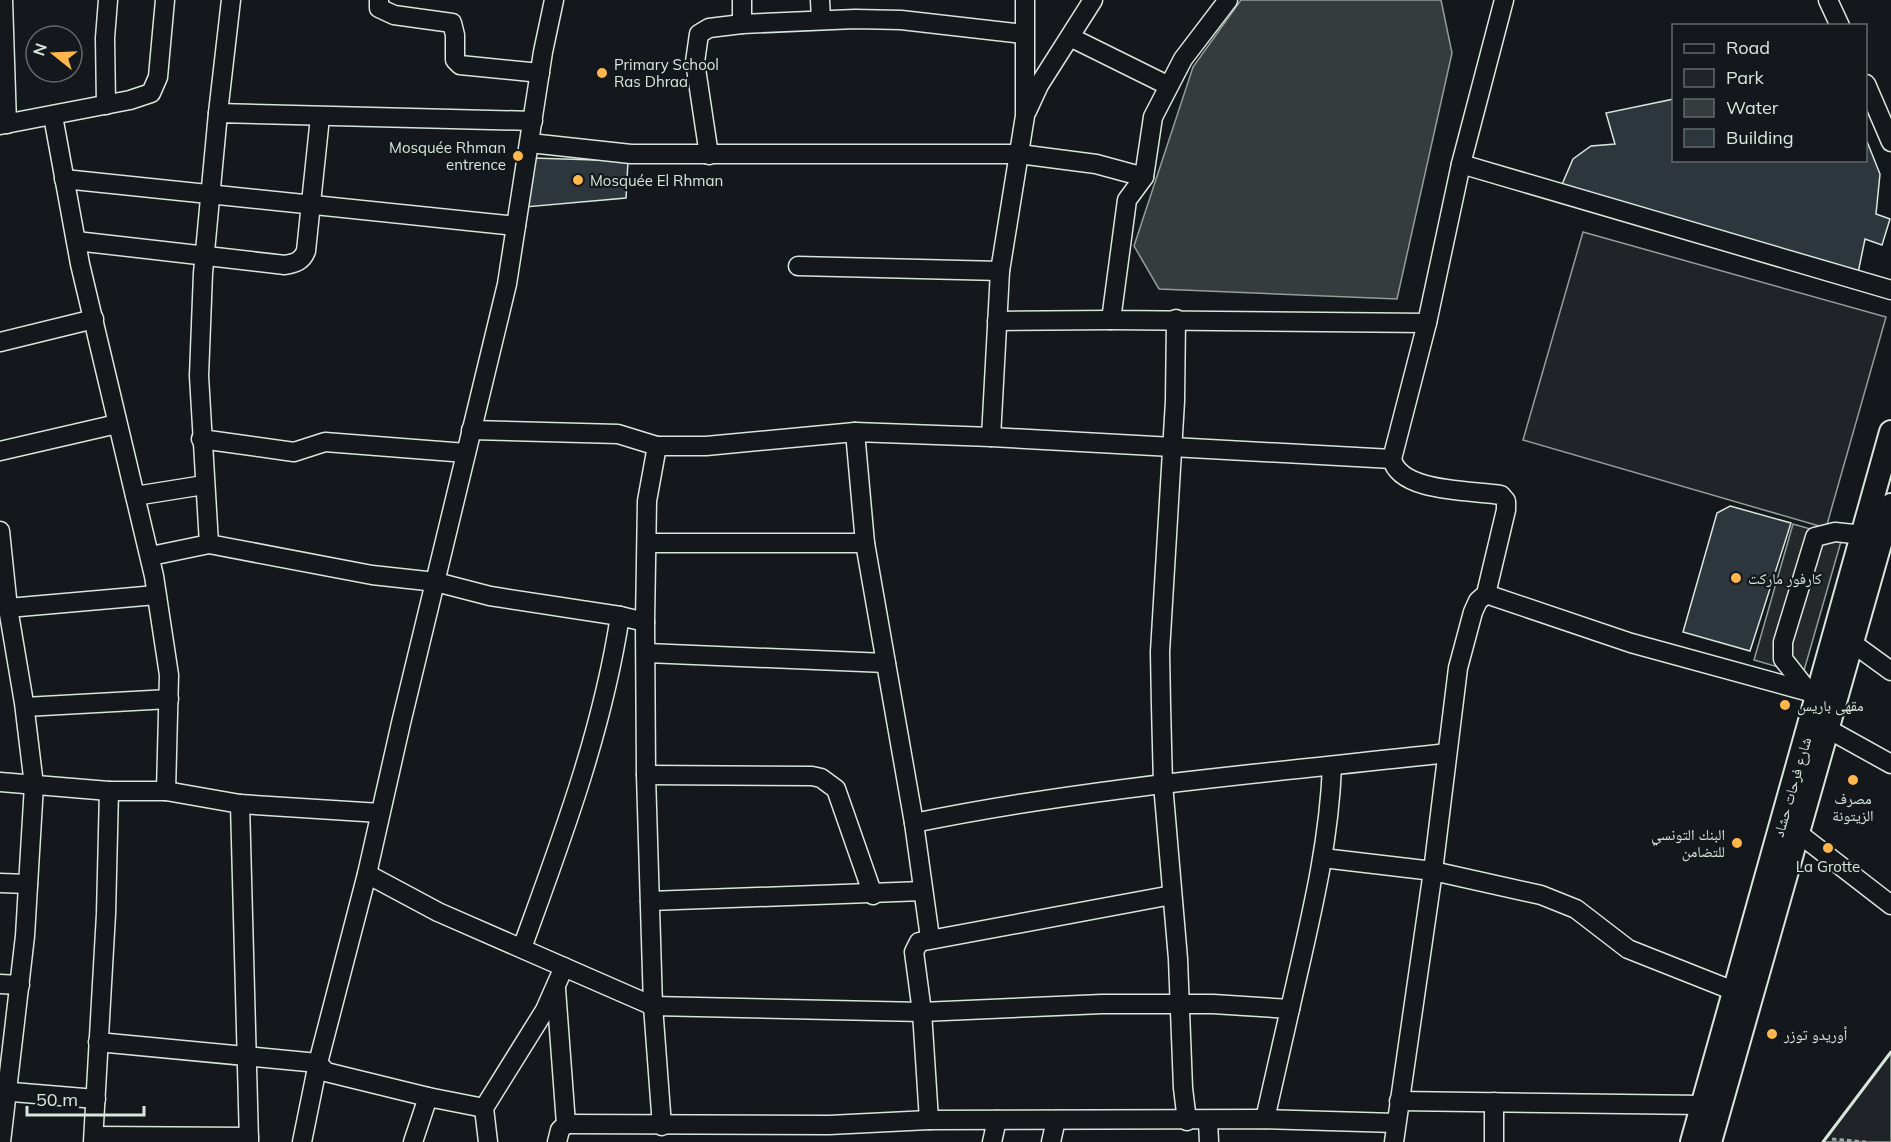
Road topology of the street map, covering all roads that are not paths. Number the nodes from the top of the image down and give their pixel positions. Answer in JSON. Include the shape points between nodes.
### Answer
{"nodes":[{"id":1,"x":3,"y":0,"type":"edge"},
{"id":2,"x":108,"y":0,"type":"edge"},
{"id":3,"x":165,"y":0,"type":"edge"},
{"id":4,"x":231,"y":0,"type":"edge"},
{"id":5,"x":379,"y":0,"type":"edge"},
{"id":6,"x":554,"y":0,"type":"edge"},
{"id":7,"x":742,"y":0,"type":"edge"},
{"id":8,"x":820,"y":0,"type":"edge"},
{"id":9,"x":1025,"y":0,"type":"edge"},
{"id":10,"x":1093,"y":0,"type":"edge"},
{"id":11,"x":1228,"y":0,"type":"edge"},
{"id":12,"x":1504,"y":0,"type":"edge"},
{"id":13,"x":1828,"y":0,"type":"edge"},
{"id":14,"x":820,"y":20,"type":"junction"},
{"id":15,"x":742,"y":24,"type":"junction"},
{"id":16,"x":1838,"y":24,"type":"edge"},
{"id":17,"x":1024,"y":33,"type":"junction"},
{"id":18,"x":1070,"y":37,"type":"junction"},
{"id":19,"x":540,"y":73,"type":"junction"},
{"id":20,"x":1167,"y":85,"type":"junction"},
{"id":21,"x":1867,"y":86,"type":"edge"},
{"id":22,"x":106,"y":105,"type":"junction"},
{"id":23,"x":218,"y":113,"type":"junction"},
{"id":24,"x":53,"y":116,"type":"junction"},
{"id":25,"x":1024,"y":116,"type":"junction"},
{"id":26,"x":320,"y":117,"type":"junction"},
{"id":27,"x":533,"y":121,"type":"junction"},
{"id":28,"x":4,"y":124,"type":"edge"},
{"id":29,"x":1891,"y":142,"type":"edge"},
{"id":30,"x":530,"y":143,"type":"junction"},
{"id":31,"x":1019,"y":154,"type":"junction"},
{"id":32,"x":709,"y":155,"type":"junction"},
{"id":33,"x":1461,"y":164,"type":"junction"},
{"id":34,"x":1144,"y":177,"type":"junction"},
{"id":35,"x":64,"y":179,"type":"junction"},
{"id":36,"x":211,"y":195,"type":"junction"},
{"id":37,"x":311,"y":203,"type":"junction"},
{"id":38,"x":516,"y":226,"type":"junction"},
{"id":39,"x":76,"y":241,"type":"junction"},
{"id":40,"x":205,"y":254,"type":"junction"},
{"id":41,"x":798,"y":266,"type":"dead end"},
{"id":42,"x":1000,"y":271,"type":"junction"},
{"id":43,"x":1891,"y":290,"type":"edge"},
{"id":44,"x":94,"y":319,"type":"junction"},
{"id":45,"x":1176,"y":319,"type":"junction"},
{"id":46,"x":1112,"y":320,"type":"junction"},
{"id":47,"x":997,"y":321,"type":"junction"},
{"id":48,"x":1427,"y":323,"type":"junction"},
{"id":49,"x":0,"y":342,"type":"edge"},
{"id":50,"x":117,"y":424,"type":"junction"},
{"id":51,"x":471,"y":430,"type":"junction"},
{"id":52,"x":855,"y":432,"type":"junction"},
{"id":53,"x":1891,"y":432,"type":"edge"},
{"id":54,"x":992,"y":437,"type":"junction"},
{"id":55,"x":201,"y":439,"type":"junction"},
{"id":56,"x":657,"y":446,"type":"junction"},
{"id":57,"x":1171,"y":447,"type":"junction"},
{"id":58,"x":0,"y":451,"type":"edge"},
{"id":59,"x":466,"y":453,"type":"junction"},
{"id":60,"x":1392,"y":459,"type":"junction"},
{"id":61,"x":204,"y":485,"type":"junction"},
{"id":62,"x":135,"y":496,"type":"junction"},
{"id":63,"x":1891,"y":505,"type":"edge"},
{"id":64,"x":0,"y":531,"type":"edge"},
{"id":65,"x":1879,"y":538,"type":"edge"},
{"id":66,"x":648,"y":543,"type":"junction"},
{"id":67,"x":865,"y":543,"type":"junction"},
{"id":68,"x":209,"y":544,"type":"junction"},
{"id":69,"x":151,"y":556,"type":"junction"},
{"id":70,"x":1,"y":568,"type":"edge"},
{"id":71,"x":436,"y":582,"type":"junction"},
{"id":72,"x":1486,"y":594,"type":"junction"},
{"id":73,"x":156,"y":595,"type":"junction"},
{"id":74,"x":8,"y":608,"type":"junction"},
{"id":75,"x":620,"y":616,"type":"junction"},
{"id":76,"x":645,"y":622,"type":"junction"},
{"id":77,"x":1851,"y":642,"type":"junction"},
{"id":78,"x":647,"y":653,"type":"junction"},
{"id":79,"x":886,"y":663,"type":"junction"},
{"id":80,"x":9,"y":671,"type":"edge"},
{"id":81,"x":1891,"y":671,"type":"edge"},
{"id":82,"x":1813,"y":693,"type":"junction"},
{"id":83,"x":169,"y":699,"type":"junction"},
{"id":84,"x":25,"y":707,"type":"junction"},
{"id":85,"x":1827,"y":729,"type":"junction"},
{"id":86,"x":1447,"y":753,"type":"junction"},
{"id":87,"x":1891,"y":764,"type":"edge"},
{"id":88,"x":1332,"y":766,"type":"junction"},
{"id":89,"x":646,"y":775,"type":"junction"},
{"id":90,"x":0,"y":782,"type":"edge"},
{"id":91,"x":1163,"y":784,"type":"junction"},
{"id":92,"x":34,"y":785,"type":"junction"},
{"id":93,"x":109,"y":791,"type":"junction"},
{"id":94,"x":166,"y":791,"type":"junction"},
{"id":95,"x":240,"y":804,"type":"junction"},
{"id":96,"x":380,"y":813,"type":"junction"},
{"id":97,"x":914,"y":823,"type":"junction"},
{"id":98,"x":1798,"y":833,"type":"junction"},
{"id":99,"x":1323,"y":858,"type":"junction"},
{"id":100,"x":1433,"y":871,"type":"junction"},
{"id":101,"x":367,"y":873,"type":"junction"},
{"id":102,"x":0,"y":883,"type":"edge"},
{"id":103,"x":28,"y":884,"type":"junction"},
{"id":104,"x":923,"y":891,"type":"junction"},
{"id":105,"x":873,"y":895,"type":"junction"},
{"id":106,"x":1172,"y":895,"type":"junction"},
{"id":107,"x":650,"y":901,"type":"junction"},
{"id":108,"x":1891,"y":905,"type":"edge"},
{"id":109,"x":930,"y":938,"type":"junction"},
{"id":110,"x":522,"y":948,"type":"junction"},
{"id":111,"x":564,"y":967,"type":"junction"},
{"id":112,"x":0,"y":984,"type":"edge"},
{"id":113,"x":20,"y":985,"type":"junction"},
{"id":114,"x":556,"y":987,"type":"junction"},
{"id":115,"x":1734,"y":991,"type":"junction"},
{"id":116,"x":1180,"y":1004,"type":"junction"},
{"id":117,"x":652,"y":1006,"type":"junction"},
{"id":118,"x":1290,"y":1009,"type":"junction"},
{"id":119,"x":922,"y":1012,"type":"junction"},
{"id":120,"x":98,"y":1042,"type":"junction"},
{"id":121,"x":248,"y":1058,"type":"junction"},
{"id":122,"x":318,"y":1063,"type":"junction"},
{"id":123,"x":4,"y":1090,"type":"edge"},
{"id":124,"x":428,"y":1097,"type":"junction"},
{"id":125,"x":96,"y":1100,"type":"junction"},
{"id":126,"x":1399,"y":1101,"type":"junction"},
{"id":127,"x":1494,"y":1102,"type":"junction"},
{"id":128,"x":1702,"y":1105,"type":"junction"},
{"id":129,"x":484,"y":1108,"type":"junction"},
{"id":130,"x":1265,"y":1119,"type":"junction"},
{"id":131,"x":929,"y":1120,"type":"junction"},
{"id":132,"x":997,"y":1120,"type":"junction"},
{"id":133,"x":1056,"y":1120,"type":"junction"},
{"id":134,"x":1187,"y":1121,"type":"junction"},
{"id":135,"x":1208,"y":1121,"type":"junction"},
{"id":136,"x":1396,"y":1123,"type":"junction"},
{"id":137,"x":566,"y":1124,"type":"junction"},
{"id":138,"x":662,"y":1126,"type":"junction"},
{"id":139,"x":827,"y":1134,"type":"edge"},
{"id":140,"x":94,"y":1139,"type":"edge"},
{"id":141,"x":249,"y":1140,"type":"edge"},
{"id":142,"x":1,"y":1142,"type":"edge"},
{"id":143,"x":302,"y":1142,"type":"edge"},
{"id":144,"x":413,"y":1142,"type":"edge"},
{"id":145,"x":488,"y":1142,"type":"edge"},
{"id":146,"x":556,"y":1142,"type":"edge"},
{"id":147,"x":992,"y":1142,"type":"edge"},
{"id":148,"x":1051,"y":1142,"type":"edge"},
{"id":149,"x":1209,"y":1142,"type":"edge"},
{"id":150,"x":1394,"y":1142,"type":"edge"},
{"id":151,"x":1494,"y":1142,"type":"edge"},
{"id":152,"x":1692,"y":1142,"type":"edge"},
{"id":153,"x":1710,"y":1142,"type":"edge"}],
"edges":[{"from":1,"to":28,"type":"street"},
{"from":2,"to":22,"type":"street"},
{"from":3,"to":22,"type":"street","via":[[156,86],[143,98]]},
{"from":4,"to":23,"type":"street"},
{"from":5,"to":19,"type":"street","via":[[379,8],[394,15],[452,23],[455,60],[460,65]]},
{"from":6,"to":19,"type":"street"},
{"from":7,"to":15,"type":"street"},
{"from":8,"to":14,"type":"street"},
{"from":9,"to":17,"type":"street"},
{"from":10,"to":18,"type":"street"},
{"from":11,"to":20,"type":"street"},
{"from":12,"to":33,"type":"street"},
{"from":13,"to":16,"type":"street"},
{"from":14,"to":15,"type":"street"},
{"from":14,"to":17,"type":"street","via":[[901,20]]},
{"from":15,"to":32,"type":"street","via":[[709,28],[696,41],[695,62]]},
{"from":17,"to":25,"type":"street"},
{"from":18,"to":20,"type":"street"},
{"from":18,"to":25,"type":"street"},
{"from":19,"to":27,"type":"street"},
{"from":20,"to":34,"type":"street","via":[[1154,117]]},
{"from":21,"to":29,"type":"street"},
{"from":22,"to":24,"type":"street"},
{"from":23,"to":26,"type":"street"},
{"from":23,"to":36,"type":"street"},
{"from":24,"to":28,"type":"street"},
{"from":24,"to":35,"type":"street"},
{"from":25,"to":31,"type":"street"},
{"from":26,"to":27,"type":"street"},
{"from":26,"to":37,"type":"street"},
{"from":27,"to":30,"type":"street"},
{"from":30,"to":32,"type":"street","via":[[631,154]]},
{"from":30,"to":38,"type":"street"},
{"from":31,"to":32,"type":"street"},
{"from":31,"to":34,"type":"street","via":[[1096,164]]},
{"from":31,"to":42,"type":"street"},
{"from":33,"to":43,"type":"street"},
{"from":33,"to":48,"type":"street"},
{"from":34,"to":46,"type":"street","via":[[1127,200]]},
{"from":35,"to":36,"type":"street"},
{"from":35,"to":39,"type":"street"},
{"from":36,"to":37,"type":"street"},
{"from":36,"to":40,"type":"street"},
{"from":37,"to":38,"type":"street"},
{"from":37,"to":40,"type":"street","via":[[303,260],[285,266]]},
{"from":38,"to":51,"type":"street","via":[[507,284]]},
{"from":39,"to":40,"type":"street"},
{"from":39,"to":44,"type":"street"},
{"from":40,"to":55,"type":"street","via":[[199,376]]},
{"from":41,"to":42,"type":"street"},
{"from":42,"to":47,"type":"street"},
{"from":44,"to":49,"type":"street"},
{"from":44,"to":50,"type":"street"},
{"from":45,"to":46,"type":"street"},
{"from":45,"to":48,"type":"street"},
{"from":45,"to":57,"type":"street"},
{"from":46,"to":47,"type":"street"},
{"from":47,"to":54,"type":"street"},
{"from":48,"to":60,"type":"street"},
{"from":50,"to":58,"type":"street"},
{"from":50,"to":62,"type":"street"},
{"from":51,"to":56,"type":"street","via":[[618,434]]},
{"from":51,"to":59,"type":"street"},
{"from":52,"to":54,"type":"street"},
{"from":52,"to":56,"type":"street","via":[[706,446]]},
{"from":52,"to":67,"type":"street"},
{"from":53,"to":65,"type":"main road","name":"شارع فرحات حشاد"},
{"from":54,"to":57,"type":"street"},
{"from":55,"to":59,"type":"street","via":[[294,452],[325,442]]},
{"from":55,"to":61,"type":"street"},
{"from":56,"to":66,"type":"street","via":[[647,501]]},
{"from":57,"to":60,"type":"street"},
{"from":57,"to":91,"type":"street","via":[[1160,652]]},
{"from":59,"to":71,"type":"street"},
{"from":60,"to":72,"type":"street","via":[[1395,470],[1419,484],[1501,495],[1506,501]]},
{"from":61,"to":62,"type":"street"},
{"from":61,"to":68,"type":"street"},
{"from":62,"to":69,"type":"street"},
{"from":63,"to":65,"type":"main road","name":"شارع فرحات حشاد"},
{"from":64,"to":70,"type":"street"},
{"from":65,"to":77,"type":"main road","name":"شارع فرحات حشاد"},
{"from":65,"to":82,"type":"main road","name":"شارع فرحات حشاد"},
{"from":65,"to":82,"type":"street","via":[[1835,532],[1815,537],[1783,642],[1783,659]]},
{"from":66,"to":67,"type":"street"},
{"from":66,"to":76,"type":"street"},
{"from":67,"to":79,"type":"street"},
{"from":68,"to":69,"type":"street"},
{"from":68,"to":71,"type":"street","via":[[372,575]]},
{"from":69,"to":73,"type":"street"},
{"from":70,"to":74,"type":"street"},
{"from":71,"to":75,"type":"street","via":[[490,596]]},
{"from":71,"to":96,"type":"street"},
{"from":72,"to":82,"type":"street","via":[[1631,643]]},
{"from":72,"to":86,"type":"street","via":[[1478,601],[1466,633]]},
{"from":73,"to":74,"type":"street"},
{"from":73,"to":83,"type":"street","via":[[168,664]]},
{"from":74,"to":80,"type":"street"},
{"from":75,"to":76,"type":"street"},
{"from":75,"to":110,"type":"street","via":[[610,679],[579,793]]},
{"from":76,"to":78,"type":"street"},
{"from":77,"to":81,"type":"street"},
{"from":77,"to":85,"type":"main road","name":"شارع فرحات حشاد"},
{"from":78,"to":79,"type":"street"},
{"from":78,"to":89,"type":"street"},
{"from":79,"to":97,"type":"street"},
{"from":80,"to":84,"type":"street"},
{"from":82,"to":85,"type":"street","via":[[1821,700]]},
{"from":82,"to":115,"type":"main road","name":"شارع فرحات حشاد"},
{"from":83,"to":84,"type":"street"},
{"from":83,"to":94,"type":"street"},
{"from":84,"to":92,"type":"street"},
{"from":85,"to":87,"type":"street"},
{"from":85,"to":98,"type":"main road","name":"شارع فرحات حشاد"},
{"from":86,"to":88,"type":"street"},
{"from":86,"to":100,"type":"street"},
{"from":88,"to":91,"type":"street"},
{"from":88,"to":99,"type":"street"},
{"from":89,"to":105,"type":"street","via":[[821,778],[836,789]]},
{"from":89,"to":107,"type":"street"},
{"from":90,"to":92,"type":"street"},
{"from":91,"to":97,"type":"street","via":[[1009,804]]},
{"from":91,"to":106,"type":"street"},
{"from":92,"to":93,"type":"street"},
{"from":92,"to":103,"type":"street"},
{"from":93,"to":94,"type":"street"},
{"from":93,"to":120,"type":"street"},
{"from":94,"to":95,"type":"street"},
{"from":95,"to":96,"type":"street"},
{"from":95,"to":121,"type":"street"},
{"from":96,"to":101,"type":"street"},
{"from":97,"to":104,"type":"street"},
{"from":98,"to":108,"type":"street"},
{"from":98,"to":153,"type":"main road","name":"شارع فرحات حشاد"},
{"from":99,"to":100,"type":"street"},
{"from":99,"to":118,"type":"street"},
{"from":100,"to":115,"type":"street","via":[[1541,895],[1576,909],[1628,949]]},
{"from":100,"to":126,"type":"street"},
{"from":101,"to":110,"type":"street","via":[[438,912]]},
{"from":101,"to":122,"type":"street"},
{"from":102,"to":103,"type":"street"},
{"from":103,"to":113,"type":"street"},
{"from":104,"to":105,"type":"street"},
{"from":104,"to":109,"type":"street"},
{"from":105,"to":107,"type":"street"},
{"from":106,"to":109,"type":"street"},
{"from":106,"to":116,"type":"street"},
{"from":107,"to":117,"type":"street"},
{"from":109,"to":119,"type":"street","via":[[919,942],[914,952]]},
{"from":110,"to":111,"type":"street"},
{"from":111,"to":114,"type":"street"},
{"from":111,"to":117,"type":"street"},
{"from":112,"to":113,"type":"street"},
{"from":113,"to":123,"type":"street"},
{"from":114,"to":129,"type":"street"},
{"from":114,"to":137,"type":"street"},
{"from":115,"to":128,"type":"main road","name":"شارع فرحات حشاد"},
{"from":116,"to":118,"type":"street"},
{"from":116,"to":119,"type":"street"},
{"from":116,"to":134,"type":"street"},
{"from":117,"to":119,"type":"street"},
{"from":117,"to":138,"type":"street"},
{"from":118,"to":130,"type":"street"},
{"from":119,"to":131,"type":"street"},
{"from":120,"to":121,"type":"street"},
{"from":120,"to":125,"type":"street"},
{"from":121,"to":122,"type":"street"},
{"from":121,"to":141,"type":"street"},
{"from":122,"to":124,"type":"street","via":[[326,1072]]},
{"from":122,"to":143,"type":"street"},
{"from":123,"to":125,"type":"street"},
{"from":123,"to":142,"type":"street"},
{"from":124,"to":129,"type":"street"},
{"from":124,"to":144,"type":"street"},
{"from":125,"to":140,"type":"street"},
{"from":126,"to":127,"type":"street"},
{"from":126,"to":136,"type":"street"},
{"from":127,"to":128,"type":"street"},
{"from":127,"to":151,"type":"street"},
{"from":128,"to":152,"type":"main road","name":"شارع فرحات حشاد"},
{"from":129,"to":145,"type":"street"},
{"from":130,"to":135,"type":"street"},
{"from":130,"to":136,"type":"street"},
{"from":131,"to":132,"type":"street"},
{"from":131,"to":139,"type":"street"},
{"from":132,"to":133,"type":"street"},
{"from":132,"to":147,"type":"street"},
{"from":133,"to":134,"type":"street"},
{"from":133,"to":148,"type":"street"},
{"from":134,"to":135,"type":"street"},
{"from":135,"to":149,"type":"street"},
{"from":136,"to":150,"type":"street"},
{"from":137,"to":138,"type":"street"},
{"from":137,"to":146,"type":"street"},
{"from":138,"to":139,"type":"street","via":[[700,1124]]},
{"from":140,"to":141,"type":"street"}]}
